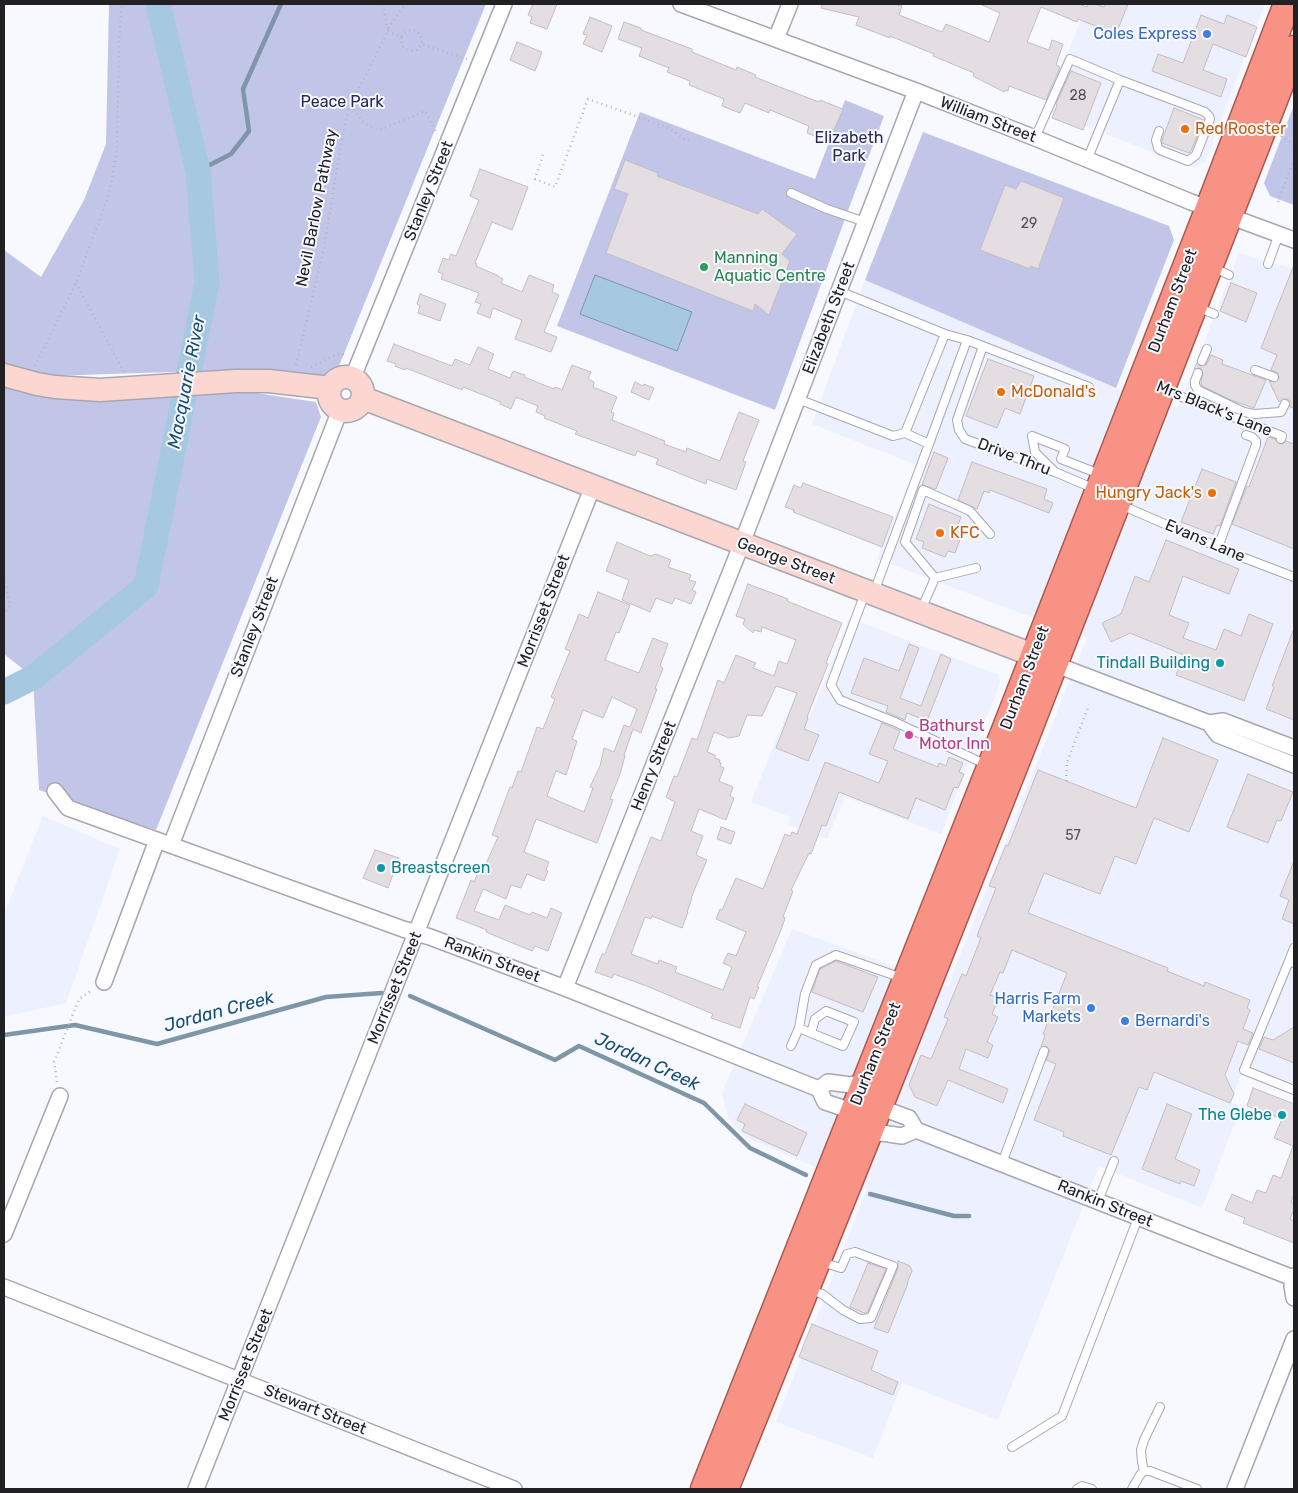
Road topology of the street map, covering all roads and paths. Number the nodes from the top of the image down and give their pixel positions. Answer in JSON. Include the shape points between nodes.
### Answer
{"nodes":[{"id":1,"x":122,"y":4,"type":"edge"},
{"id":2,"x":383,"y":4,"type":"edge"},
{"id":3,"x":406,"y":4,"type":"edge"},
{"id":4,"x":504,"y":4,"type":"edge"},
{"id":5,"x":681,"y":4,"type":"edge"},
{"id":6,"x":790,"y":4,"type":"edge"},
{"id":7,"x":1287,"y":4,"type":"edge"},
{"id":8,"x":388,"y":29,"type":"junction"},
{"id":9,"x":401,"y":36,"type":"junction"},
{"id":10,"x":776,"y":39,"type":"junction"},
{"id":11,"x":422,"y":44,"type":"junction"},
{"id":12,"x":1294,"y":49,"type":"edge"},
{"id":13,"x":480,"y":63,"type":"junction"},
{"id":14,"x":1120,"y":80,"type":"junction"},
{"id":15,"x":916,"y":91,"type":"junction"},
{"id":16,"x":350,"y":106,"type":"junction"},
{"id":17,"x":1159,"y":131,"type":"dead end"},
{"id":18,"x":1280,"y":135,"type":"dead end"},
{"id":19,"x":1035,"y":138,"type":"junction"},
{"id":20,"x":449,"y":140,"type":"junction"},
{"id":21,"x":691,"y":142,"type":"dead end"},
{"id":22,"x":1294,"y":144,"type":"edge"},
{"id":23,"x":543,"y":155,"type":"dead end"},
{"id":24,"x":1294,"y":158,"type":"edge"},
{"id":25,"x":1087,"y":160,"type":"junction"},
{"id":26,"x":791,"y":193,"type":"dead end"},
{"id":27,"x":1278,"y":202,"type":"dead end"},
{"id":28,"x":1219,"y":211,"type":"junction"},
{"id":29,"x":864,"y":222,"type":"junction"},
{"id":30,"x":1280,"y":234,"type":"junction"},
{"id":31,"x":1294,"y":240,"type":"edge"},
{"id":32,"x":1268,"y":264,"type":"dead end"},
{"id":33,"x":76,"y":283,"type":"junction"},
{"id":34,"x":839,"y":291,"type":"junction"},
{"id":35,"x":945,"y":334,"type":"junction"},
{"id":36,"x":967,"y":340,"type":"junction"},
{"id":37,"x":983,"y":346,"type":"junction"},
{"id":38,"x":1207,"y":349,"type":"dead end"},
{"id":39,"x":1202,"y":361,"type":"dead end"},
{"id":40,"x":34,"y":367,"type":"dead end"},
{"id":41,"x":303,"y":367,"type":"dead end"},
{"id":42,"x":309,"y":368,"type":"dead end"},
{"id":43,"x":356,"y":368,"type":"junction"},
{"id":44,"x":1255,"y":370,"type":"dead end"},
{"id":45,"x":1198,"y":373,"type":"dead end"},
{"id":46,"x":4,"y":375,"type":"edge"},
{"id":47,"x":1274,"y":377,"type":"dead end"},
{"id":48,"x":131,"y":383,"type":"junction"},
{"id":49,"x":1152,"y":384,"type":"junction"},
{"id":50,"x":1089,"y":387,"type":"dead end"},
{"id":51,"x":330,"y":388,"type":"junction"},
{"id":52,"x":363,"y":398,"type":"junction"},
{"id":53,"x":798,"y":398,"type":"junction"},
{"id":54,"x":1285,"y":404,"type":"dead end"},
{"id":55,"x":340,"y":410,"type":"junction"},
{"id":56,"x":905,"y":433,"type":"junction"},
{"id":57,"x":1246,"y":434,"type":"dead end"},
{"id":58,"x":1281,"y":439,"type":"dead end"},
{"id":59,"x":929,"y":444,"type":"junction"},
{"id":60,"x":1055,"y":472,"type":"junction"},
{"id":61,"x":593,"y":486,"type":"junction"},
{"id":62,"x":1107,"y":490,"type":"junction"},
{"id":63,"x":990,"y":534,"type":"dead end"},
{"id":64,"x":742,"y":544,"type":"junction"},
{"id":65,"x":1218,"y":547,"type":"junction"},
{"id":66,"x":976,"y":568,"type":"dead end"},
{"id":67,"x":4,"y":577,"type":"edge"},
{"id":68,"x":1294,"y":577,"type":"edge"},
{"id":69,"x":935,"y":578,"type":"junction"},
{"id":70,"x":870,"y":593,"type":"junction"},
{"id":71,"x":920,"y":612,"type":"junction"},
{"id":72,"x":4,"y":613,"type":"edge"},
{"id":73,"x":1044,"y":660,"type":"junction"},
{"id":74,"x":1090,"y":705,"type":"dead end"},
{"id":75,"x":1209,"y":724,"type":"junction"},
{"id":76,"x":1294,"y":748,"type":"edge"},
{"id":77,"x":1294,"y":765,"type":"edge"},
{"id":78,"x":991,"y":767,"type":"junction"},
{"id":79,"x":1066,"y":781,"type":"dead end"},
{"id":80,"x":55,"y":791,"type":"dead end"},
{"id":81,"x":164,"y":842,"type":"junction"},
{"id":82,"x":417,"y":933,"type":"junction"},
{"id":83,"x":1294,"y":948,"type":"edge"},
{"id":84,"x":1292,"y":962,"type":"edge"},
{"id":85,"x":906,"y":980,"type":"junction"},
{"id":86,"x":104,"y":982,"type":"dead end"},
{"id":87,"x":566,"y":988,"type":"junction"},
{"id":88,"x":79,"y":999,"type":"dead end"},
{"id":89,"x":798,"y":1028,"type":"junction"},
{"id":90,"x":811,"y":1033,"type":"junction"},
{"id":91,"x":791,"y":1046,"type":"dead end"},
{"id":92,"x":1044,"y":1052,"type":"dead end"},
{"id":93,"x":866,"y":1081,"type":"junction"},
{"id":94,"x":819,"y":1088,"type":"junction"},
{"id":95,"x":1294,"y":1090,"type":"edge"},
{"id":96,"x":60,"y":1096,"type":"joint"},
{"id":97,"x":879,"y":1107,"type":"junction"},
{"id":98,"x":854,"y":1112,"type":"junction"},
{"id":99,"x":916,"y":1130,"type":"junction"},
{"id":100,"x":868,"y":1135,"type":"junction"},
{"id":101,"x":1114,"y":1162,"type":"dead end"},
{"id":102,"x":1002,"y":1163,"type":"junction"},
{"id":103,"x":1098,"y":1201,"type":"junction"},
{"id":104,"x":1138,"y":1218,"type":"junction"},
{"id":105,"x":4,"y":1234,"type":"edge"},
{"id":106,"x":817,"y":1261,"type":"junction"},
{"id":107,"x":1294,"y":1277,"type":"edge"},
{"id":108,"x":4,"y":1287,"type":"edge"},
{"id":109,"x":806,"y":1288,"type":"junction"},
{"id":110,"x":1294,"y":1298,"type":"edge"},
{"id":111,"x":1294,"y":1339,"type":"edge"},
{"id":112,"x":240,"y":1381,"type":"junction"},
{"id":113,"x":1160,"y":1407,"type":"dead end"},
{"id":114,"x":1012,"y":1447,"type":"dead end"},
{"id":115,"x":1144,"y":1471,"type":"junction"},
{"id":116,"x":196,"y":1489,"type":"edge"},
{"id":117,"x":514,"y":1489,"type":"edge"},
{"id":118,"x":704,"y":1489,"type":"edge"},
{"id":119,"x":725,"y":1489,"type":"edge"},
{"id":120,"x":1077,"y":1489,"type":"edge"},
{"id":121,"x":1092,"y":1489,"type":"edge"},
{"id":122,"x":1132,"y":1489,"type":"edge"},
{"id":123,"x":1197,"y":1489,"type":"edge"},
{"id":124,"x":1235,"y":1489,"type":"edge"}],
"edges":[{"from":1,"to":33,"type":"path","via":[[116,148],[109,195]]},
{"from":2,"to":8,"type":"path"},
{"from":3,"to":8,"type":"path","name":"Nevil Barlow Pathway"},
{"from":4,"to":13,"type":"street","name":"Stanley Street"},
{"from":5,"to":10,"type":"street","name":"William Street"},
{"from":6,"to":10,"type":"street"},
{"from":7,"to":28,"type":"highway","name":"Durham Street"},
{"from":8,"to":9,"type":"path"},
{"from":8,"to":16,"type":"path","name":"Nevil Barlow Pathway"},
{"from":9,"to":11,"type":"path","via":[[406,30],[415,30],[421,36]]},
{"from":9,"to":11,"type":"path","via":[[402,46],[409,51],[417,50]]},
{"from":10,"to":15,"type":"street","name":"William Street"},
{"from":11,"to":13,"type":"path"},
{"from":12,"to":28,"type":"highway","name":"Durham Street"},
{"from":13,"to":20,"type":"street","name":"Stanley Street"},
{"from":14,"to":17,"type":"lane","via":[[1205,112],[1210,119],[1196,155],[1188,160],[1160,150],[1156,140]]},
{"from":14,"to":19,"type":"lane","via":[[1070,59]]},
{"from":14,"to":25,"type":"lane"},
{"from":15,"to":19,"type":"street","name":"William Street"},
{"from":15,"to":29,"type":"street","name":"Elizabeth Street"},
{"from":16,"to":20,"type":"path","via":[[365,124],[380,130],[425,111],[436,134]]},
{"from":16,"to":41,"type":"path","name":"Nevil Barlow Pathway","via":[[342,132],[324,248],[296,365]]},
{"from":18,"to":22,"type":"path"},
{"from":19,"to":25,"type":"street","name":"William Street"},
{"from":20,"to":43,"type":"street","name":"Stanley Street"},
{"from":21,"to":23,"type":"path","via":[[669,128],[588,99],[556,187],[535,179]]},
{"from":24,"to":27,"type":"path"},
{"from":25,"to":28,"type":"street","name":"William Street"},
{"from":26,"to":29,"type":"lane"},
{"from":28,"to":30,"type":"street","name":"William Street"},
{"from":28,"to":49,"type":"highway","name":"Durham Street"},
{"from":28,"to":49,"type":"highway","name":"Durham Street","via":[[1219,270],[1204,310]]},
{"from":29,"to":34,"type":"street","name":"Elizabeth Street"},
{"from":30,"to":31,"type":"street","name":"William Street"},
{"from":30,"to":32,"type":"lane"},
{"from":33,"to":40,"type":"path"},
{"from":33,"to":48,"type":"path"},
{"from":34,"to":35,"type":"lane"},
{"from":34,"to":53,"type":"street","name":"Elizabeth Street"},
{"from":35,"to":36,"type":"lane"},
{"from":35,"to":56,"type":"lane"},
{"from":36,"to":37,"type":"lane"},
{"from":36,"to":59,"type":"lane"},
{"from":37,"to":50,"type":"lane"},
{"from":37,"to":60,"type":"lane","name":"Drive Thru","via":[[957,420],[959,430],[965,439]]},
{"from":38,"to":39,"type":"lane"},
{"from":42,"to":43,"type":"path","via":[[340,353]]},
{"from":43,"to":51,"type":"main road","via":[[347,376],[336,379]]},
{"from":43,"to":52,"type":"main road"},
{"from":44,"to":47,"type":"lane"},
{"from":45,"to":54,"type":"lane","via":[[1194,381],[1198,390],[1244,412],[1281,412]]},
{"from":46,"to":48,"type":"main road","via":[[37,384],[100,390]]},
{"from":48,"to":51,"type":"main road","via":[[269,381]]},
{"from":49,"to":58,"type":"lane","name":"Mrs Black's Lane","via":[[1282,436]]},
{"from":49,"to":62,"type":"highway","name":"Durham Street"},
{"from":51,"to":55,"type":"main road","via":[[332,404]]},
{"from":52,"to":55,"type":"main road","via":[[357,408]]},
{"from":52,"to":61,"type":"main road","name":"George Street"},
{"from":53,"to":56,"type":"lane","via":[[893,436]]},
{"from":53,"to":64,"type":"street","name":"Elizabeth Street"},
{"from":55,"to":81,"type":"street","name":"Stanley Street"},
{"from":56,"to":59,"type":"lane"},
{"from":57,"to":65,"type":"lane","via":[[1256,441],[1256,445]]},
{"from":59,"to":70,"type":"lane"},
{"from":60,"to":62,"type":"lane","name":"Drive Thru"},
{"from":60,"to":62,"type":"lane","via":[[1035,452],[1032,436],[1065,449],[1061,459]]},
{"from":61,"to":64,"type":"main road","name":"George Street"},
{"from":61,"to":82,"type":"street","name":"Morrisset Street"},
{"from":62,"to":65,"type":"lane","name":"Evans Lane"},
{"from":62,"to":73,"type":"highway","name":"Durham Street"},
{"from":63,"to":69,"type":"lane","via":[[970,511],[923,490],[905,542]]},
{"from":64,"to":70,"type":"main road","name":"George Street"},
{"from":64,"to":87,"type":"street","name":"Henry Street"},
{"from":65,"to":68,"type":"lane","name":"Evans Lane"},
{"from":66,"to":69,"type":"lane"},
{"from":67,"to":72,"type":"path","via":[[10,605]]},
{"from":69,"to":71,"type":"lane"},
{"from":70,"to":71,"type":"main road","name":"George Street"},
{"from":70,"to":78,"type":"lane","via":[[831,685],[840,700]]},
{"from":71,"to":73,"type":"main road","name":"George Street"},
{"from":73,"to":75,"type":"street","name":"George Street"},
{"from":73,"to":78,"type":"highway","name":"Durham Street"},
{"from":73,"to":97,"type":"highway","name":"Durham Street"},
{"from":74,"to":79,"type":"path","via":[[1067,762]]},
{"from":75,"to":76,"type":"street","name":"George Street","via":[[1224,721]]},
{"from":75,"to":77,"type":"street","name":"George Street","via":[[1218,735]]},
{"from":78,"to":85,"type":"highway","name":"Durham Street"},
{"from":80,"to":81,"type":"street","name":"Rankin Street","via":[[68,808]]},
{"from":81,"to":82,"type":"street","name":"Rankin Street"},
{"from":81,"to":86,"type":"street","name":"Stanley Street"},
{"from":82,"to":87,"type":"street","name":"Rankin Street"},
{"from":82,"to":112,"type":"street","name":"Morrisset Street"},
{"from":83,"to":84,"type":"lane"},
{"from":84,"to":95,"type":"lane","via":[[1244,1070]]},
{"from":85,"to":89,"type":"lane","via":[[836,955],[816,965],[805,994]]},
{"from":85,"to":93,"type":"highway","name":"Durham Street"},
{"from":87,"to":94,"type":"street","name":"Rankin Street"},
{"from":88,"to":96,"type":"path","via":[[54,1062]]},
{"from":89,"to":90,"type":"lane"},
{"from":89,"to":91,"type":"lane"},
{"from":90,"to":90,"type":"lane","via":[[843,1046],[854,1022],[826,1011],[815,1019]]},
{"from":92,"to":102,"type":"lane"},
{"from":93,"to":94,"type":"street","via":[[851,1085],[828,1082]]},
{"from":93,"to":98,"type":"highway","name":"Durham Street"},
{"from":94,"to":98,"type":"street","name":"Rankin Street","via":[[825,1102]]},
{"from":96,"to":105,"type":"street"},
{"from":97,"to":98,"type":"street"},
{"from":97,"to":99,"type":"street","name":"Rankin Street","via":[[908,1118]]},
{"from":97,"to":100,"type":"highway","name":"Durham Street"},
{"from":98,"to":118,"type":"highway","name":"Durham Street"},
{"from":99,"to":100,"type":"street","via":[[902,1136]]},
{"from":99,"to":102,"type":"street","name":"Rankin Street"},
{"from":100,"to":106,"type":"highway","name":"Durham Street"},
{"from":101,"to":103,"type":"lane"},
{"from":102,"to":103,"type":"street","name":"Rankin Street"},
{"from":103,"to":104,"type":"street","name":"Rankin Street"},
{"from":104,"to":107,"type":"street","name":"Rankin Street"},
{"from":104,"to":114,"type":"lane","via":[[1062,1416]]},
{"from":106,"to":109,"type":"highway","name":"Durham Street"},
{"from":106,"to":109,"type":"lane","via":[[841,1268],[847,1254],[855,1252],[893,1266],[871,1318],[860,1319],[822,1294]]},
{"from":107,"to":110,"type":"street"},
{"from":108,"to":112,"type":"street","name":"Stewart Street"},
{"from":109,"to":119,"type":"highway","name":"Durham Street"},
{"from":111,"to":124,"type":"street"},
{"from":112,"to":116,"type":"street","name":"Morrisset Street"},
{"from":112,"to":117,"type":"street","name":"Stewart Street"},
{"from":113,"to":115,"type":"lane","via":[[1141,1450]]},
{"from":115,"to":122,"type":"lane"},
{"from":115,"to":123,"type":"lane"},
{"from":120,"to":121,"type":"lane","via":[[1082,1486]]}]}
